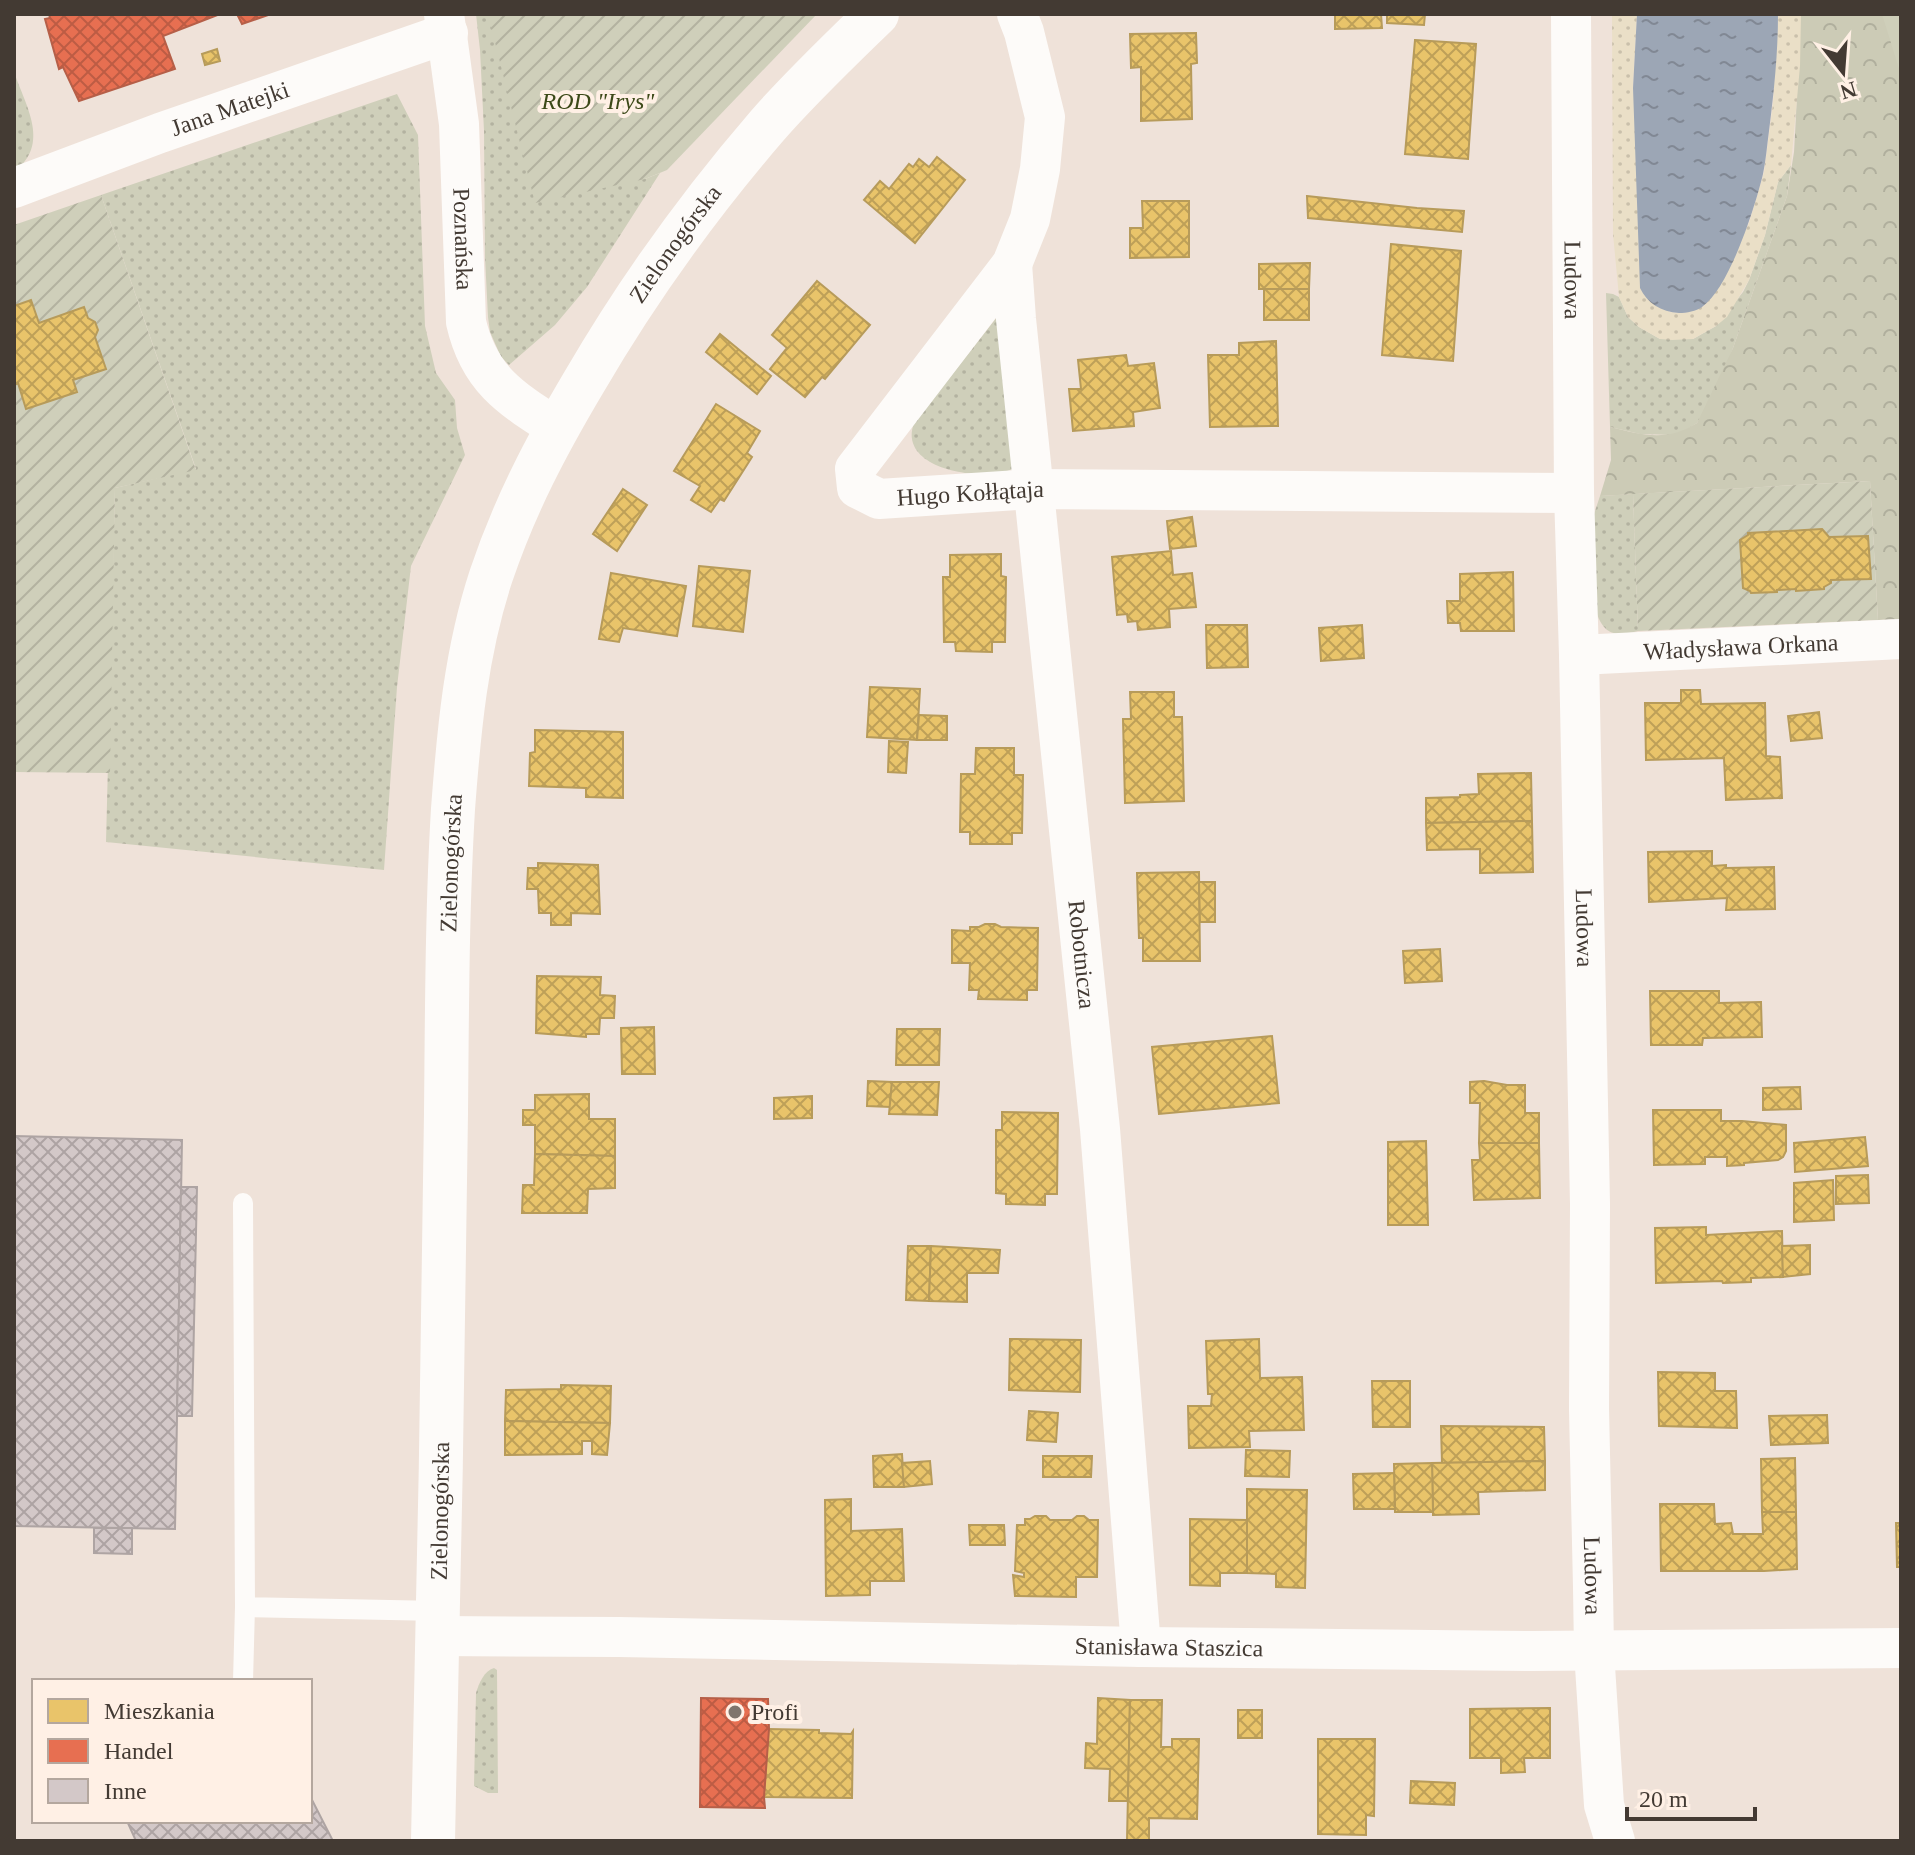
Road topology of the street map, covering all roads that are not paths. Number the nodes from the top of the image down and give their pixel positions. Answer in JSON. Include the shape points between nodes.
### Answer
{"nodes":[{"id":1,"x":877,"y":14,"type":"edge"},
{"id":2,"x":1017,"y":14,"type":"edge"},
{"id":3,"x":1571,"y":14,"type":"edge"},
{"id":4,"x":446,"y":24,"type":"edge"},
{"id":5,"x":14,"y":188,"type":"edge"},
{"id":6,"x":1012,"y":264,"type":"junction"},
{"id":7,"x":557,"y":428,"type":"junction"},
{"id":8,"x":1034,"y":489,"type":"junction"},
{"id":9,"x":1574,"y":493,"type":"junction"},
{"id":10,"x":1901,"y":639,"type":"edge"},
{"id":11,"x":1579,"y":655,"type":"junction"},
{"id":12,"x":243,"y":1203,"type":"dead end"},
{"id":13,"x":245,"y":1607,"type":"junction"},
{"id":14,"x":439,"y":1624,"type":"junction"},
{"id":15,"x":1141,"y":1647,"type":"junction"},
{"id":16,"x":1901,"y":1648,"type":"edge"},
{"id":17,"x":1594,"y":1651,"type":"junction"},
{"id":18,"x":243,"y":1679,"type":"edge"},
{"id":19,"x":433,"y":1841,"type":"edge"},
{"id":20,"x":1615,"y":1841,"type":"edge"}],
"edges":[{"from":1,"to":7,"type":"street","name":"Zielonogórska","via":[[770,122],[707,198],[639,293]]},
{"from":2,"to":6,"type":"street","name":"Hugo Kołłątaja","via":[[1045,117],[1030,219]]},
{"from":3,"to":9,"type":"street","name":"Ludowa"},
{"from":4,"to":5,"type":"street","name":"Jana Matejki"},
{"from":4,"to":7,"type":"street","name":"Poznańska","via":[[459,124],[471,343],[498,385]]},
{"from":6,"to":8,"type":"street","name":"Robotnicza"},
{"from":6,"to":8,"type":"street","name":"Hugo Kołłątaja","via":[[855,469],[857,488],[879,499]]},
{"from":7,"to":14,"type":"street","name":"Zielonogórska","via":[[521,497],[490,581],[464,685],[458,733],[449,872]]},
{"from":8,"to":9,"type":"street","name":"Hugo Kołłątaja"},
{"from":8,"to":15,"type":"street","name":"Robotnicza","via":[[1100,1129]]},
{"from":9,"to":11,"type":"street","name":"Ludowa"},
{"from":10,"to":11,"type":"street","name":"Władysława Orkana"},
{"from":11,"to":17,"type":"street","name":"Ludowa"},
{"from":12,"to":13,"type":"lane"},
{"from":13,"to":14,"type":"lane"},
{"from":13,"to":18,"type":"lane"},
{"from":14,"to":15,"type":"street","name":"Stanisława Staszica","via":[[619,1637]]},
{"from":14,"to":19,"type":"street","name":"Zielonogórska"},
{"from":15,"to":17,"type":"street","name":"Stanisława Staszica"},
{"from":16,"to":17,"type":"street","name":"Stanisława Staszica"},
{"from":17,"to":20,"type":"street","name":"Ludowa","via":[[1604,1805]]}]}
